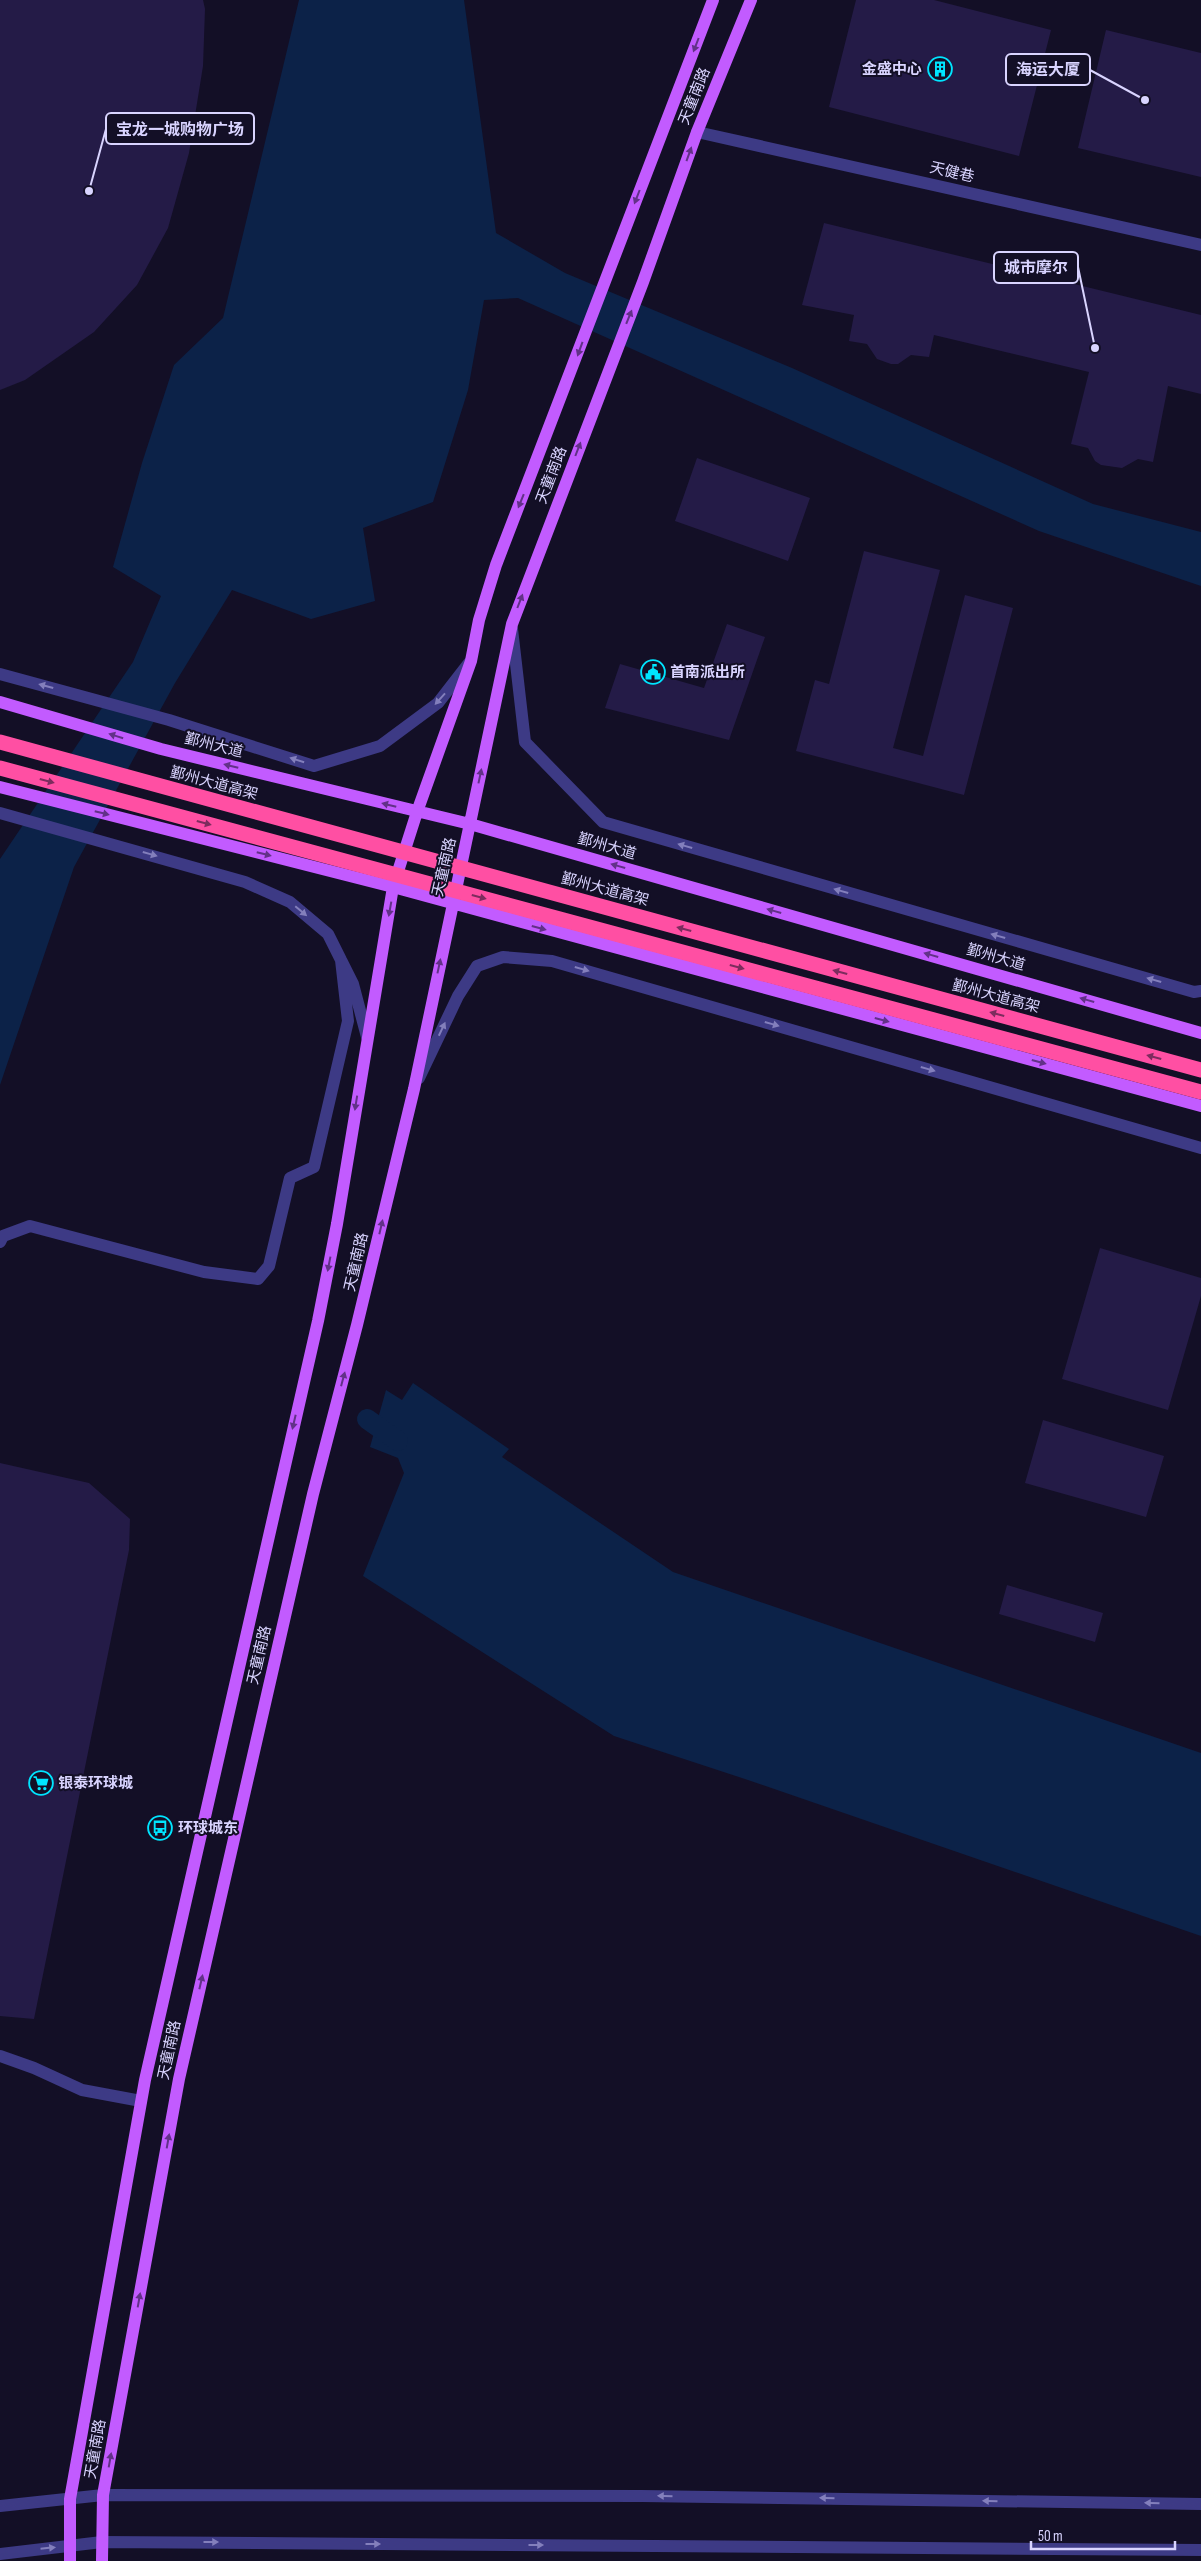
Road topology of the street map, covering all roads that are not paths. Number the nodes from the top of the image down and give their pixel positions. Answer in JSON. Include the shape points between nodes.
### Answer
{"nodes":[{"id":1,"x":713,"y":0,"type":"edge"},
{"id":2,"x":751,"y":0,"type":"edge"},
{"id":3,"x":697,"y":132,"type":"junction"},
{"id":4,"x":1201,"y":244,"type":"edge"},
{"id":5,"x":512,"y":624,"type":"junction"},
{"id":6,"x":470,"y":662,"type":"junction"},
{"id":7,"x":0,"y":674,"type":"edge"},
{"id":8,"x":0,"y":702,"type":"edge"},
{"id":9,"x":0,"y":742,"type":"edge"},
{"id":10,"x":0,"y":768,"type":"edge"},
{"id":11,"x":0,"y":787,"type":"edge"},
{"id":12,"x":417,"y":812,"type":"junction"},
{"id":13,"x":0,"y":813,"type":"edge"},
{"id":14,"x":470,"y":824,"type":"junction"},
{"id":15,"x":394,"y":887,"type":"junction"},
{"id":16,"x":452,"y":904,"type":"junction"},
{"id":17,"x":341,"y":960,"type":"junction"},
{"id":18,"x":1201,"y":992,"type":"edge"},
{"id":19,"x":1201,"y":1033,"type":"edge"},
{"id":20,"x":1201,"y":1070,"type":"edge"},
{"id":21,"x":360,"y":1076,"type":"junction"},
{"id":22,"x":414,"y":1089,"type":"junction"},
{"id":23,"x":1201,"y":1092,"type":"edge"},
{"id":24,"x":1201,"y":1106,"type":"edge"},
{"id":25,"x":1201,"y":1148,"type":"edge"},
{"id":26,"x":0,"y":1242,"type":"edge"},
{"id":27,"x":0,"y":2056,"type":"edge"},
{"id":28,"x":141,"y":2101,"type":"junction"},
{"id":29,"x":103,"y":2495,"type":"junction"},
{"id":30,"x":70,"y":2499,"type":"junction"},
{"id":31,"x":1201,"y":2504,"type":"edge"},
{"id":32,"x":0,"y":2506,"type":"edge"},
{"id":33,"x":102,"y":2542,"type":"junction"},
{"id":34,"x":70,"y":2546,"type":"junction"},
{"id":35,"x":1201,"y":2550,"type":"edge"},
{"id":36,"x":0,"y":2554,"type":"edge"},
{"id":37,"x":70,"y":2561,"type":"edge"},
{"id":38,"x":102,"y":2561,"type":"edge"}],
"edges":[{"from":1,"to":6,"type":"main road","name":"天童南路","one_way":true,"via":[[496,565]]},
{"from":2,"to":3,"type":"main road","name":"天童南路"},
{"from":3,"to":4,"type":"street","name":"天健巷"},
{"from":5,"to":3,"type":"main road","name":"天童南路","one_way":true},
{"from":14,"to":5,"type":"main road","name":"天童南路","one_way":true},
{"from":18,"to":5,"type":"street","one_way":true,"via":[[603,822],[525,742]]},
{"from":6,"to":7,"type":"street","one_way":true,"via":[[438,703],[380,746],[314,766],[170,720]]},
{"from":6,"to":12,"type":"main road","name":"天童南路"},
{"from":12,"to":8,"type":"main road","name":"鄞州大道","one_way":true,"via":[[161,749]]},
{"from":20,"to":9,"type":"highway","name":"鄞州大道高架","one_way":true,"bridge":true},
{"from":10,"to":23,"type":"highway","one_way":true,"bridge":true},
{"from":11,"to":15,"type":"main road","one_way":true},
{"from":12,"to":14,"type":"main road","name":"鄞州大道"},
{"from":12,"to":15,"type":"main road","name":"天童南路"},
{"from":13,"to":17,"type":"street","one_way":true,"via":[[245,882],[290,902],[328,934]]},
{"from":14,"to":16,"type":"main road","name":"天童南路"},
{"from":19,"to":14,"type":"main road","name":"鄞州大道","one_way":true},
{"from":15,"to":16,"type":"main road"},
{"from":15,"to":21,"type":"main road","name":"天童南路","one_way":true},
{"from":22,"to":16,"type":"main road","name":"天童南路","one_way":true},
{"from":16,"to":24,"type":"main road","one_way":true},
{"from":17,"to":21,"type":"street","via":[[353,984],[368,1035]]},
{"from":17,"to":26,"type":"street","via":[[348,1021],[314,1167],[290,1178],[269,1266],[258,1279],[204,1272],[30,1226],[3,1236]]},
{"from":21,"to":28,"type":"main road","name":"天童南路","one_way":true,"via":[[318,1321]]},
{"from":22,"to":25,"type":"street","one_way":true,"via":[[458,996],[478,966],[503,957],[552,961]]},
{"from":29,"to":22,"type":"main road","name":"天童南路","one_way":true,"via":[[179,2079],[313,1494]]},
{"from":27,"to":28,"type":"street","via":[[82,2090]]},
{"from":28,"to":30,"type":"main road","name":"天童南路"},
{"from":29,"to":30,"type":"street"},
{"from":31,"to":29,"type":"street","one_way":true,"via":[[642,2496]]},
{"from":29,"to":33,"type":"main road","name":"天童南路"},
{"from":30,"to":32,"type":"street"},
{"from":30,"to":34,"type":"main road","name":"天童南路"},
{"from":33,"to":34,"type":"street"},
{"from":33,"to":35,"type":"street","one_way":true},
{"from":33,"to":38,"type":"main road","name":"天童南路"},
{"from":36,"to":34,"type":"street","one_way":true},
{"from":34,"to":37,"type":"main road","name":"天童南路"}]}
